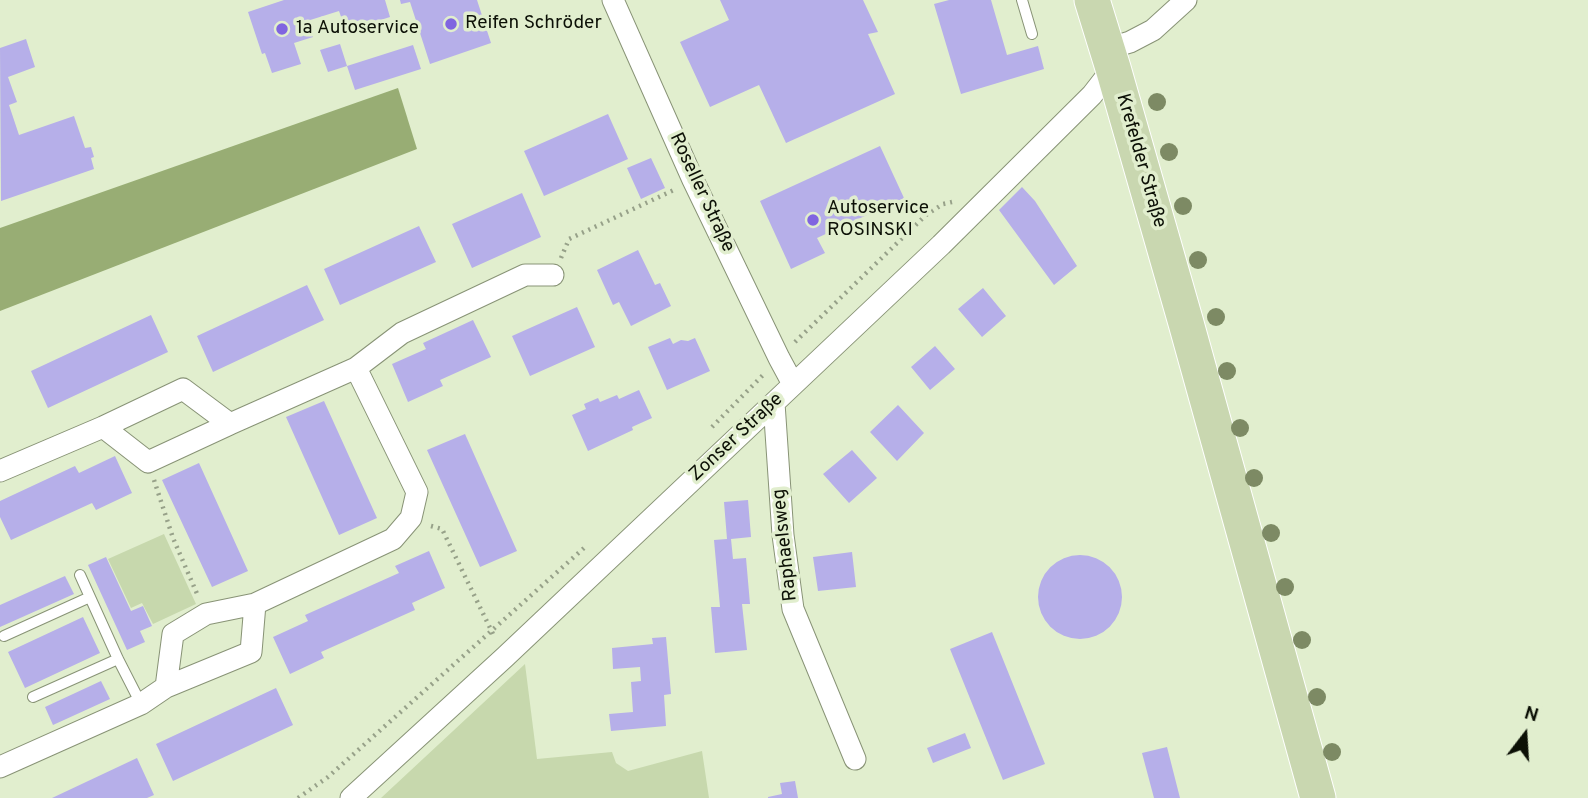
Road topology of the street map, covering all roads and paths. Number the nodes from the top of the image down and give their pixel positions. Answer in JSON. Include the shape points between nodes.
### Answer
{"nodes":[{"id":1,"x":613,"y":0,"type":"edge"},
{"id":2,"x":1022,"y":0,"type":"edge"},
{"id":3,"x":1091,"y":0,"type":"edge"},
{"id":4,"x":1186,"y":0,"type":"edge"},
{"id":5,"x":1032,"y":34,"type":"dead end"},
{"id":6,"x":1110,"y":59,"type":"junction"},
{"id":7,"x":693,"y":180,"type":"junction"},
{"id":8,"x":553,"y":275,"type":"joint"},
{"id":9,"x":779,"y":358,"type":"junction"},
{"id":10,"x":356,"y":368,"type":"junction"},
{"id":11,"x":793,"y":384,"type":"junction"},
{"id":12,"x":774,"y":403,"type":"junction"},
{"id":13,"x":230,"y":424,"type":"junction"},
{"id":14,"x":103,"y":427,"type":"junction"},
{"id":15,"x":703,"y":436,"type":"dead end"},
{"id":16,"x":148,"y":462,"type":"junction"},
{"id":17,"x":0,"y":471,"type":"edge"},
{"id":18,"x":411,"y":518,"type":"junction"},
{"id":19,"x":593,"y":540,"type":"dead end"},
{"id":20,"x":80,"y":575,"type":"dead end"},
{"id":21,"x":90,"y":597,"type":"junction"},
{"id":22,"x":255,"y":604,"type":"junction"},
{"id":23,"x":206,"y":614,"type":"junction"},
{"id":24,"x":492,"y":632,"type":"junction"},
{"id":25,"x":4,"y":636,"type":"dead end"},
{"id":26,"x":505,"y":656,"type":"junction"},
{"id":27,"x":118,"y":659,"type":"junction"},
{"id":28,"x":166,"y":687,"type":"junction"},
{"id":29,"x":33,"y":696,"type":"dead end"},
{"id":30,"x":141,"y":704,"type":"junction"},
{"id":31,"x":855,"y":758,"type":"dead end"},
{"id":32,"x":0,"y":767,"type":"edge"},
{"id":33,"x":298,"y":798,"type":"edge"},
{"id":34,"x":351,"y":798,"type":"edge"},
{"id":35,"x":1318,"y":798,"type":"edge"}],
"edges":[{"from":1,"to":7,"type":"street","name":"Roseller Straße"},
{"from":2,"to":5,"type":"lane"},
{"from":3,"to":6,"type":"main road","name":"Krefelder Straße"},
{"from":4,"to":6,"type":"street"},
{"from":6,"to":11,"type":"street","name":"Zonser Straße","via":[[1092,94]]},
{"from":6,"to":35,"type":"main road","name":"Krefelder Straße"},
{"from":7,"to":8,"type":"path","via":[[569,239]]},
{"from":7,"to":9,"type":"street","name":"Roseller Straße"},
{"from":8,"to":10,"type":"street","via":[[525,275],[402,333]]},
{"from":9,"to":11,"type":"street","name":"Roseller Straße"},
{"from":9,"to":15,"type":"path"},
{"from":10,"to":13,"type":"street"},
{"from":10,"to":18,"type":"street","via":[[417,492]]},
{"from":11,"to":12,"type":"street","name":"Zonser Straße"},
{"from":12,"to":26,"type":"street","name":"Zonser Straße"},
{"from":12,"to":31,"type":"street","name":"Raphaelsweg","via":[[793,608]]},
{"from":13,"to":14,"type":"street","via":[[183,389]]},
{"from":13,"to":16,"type":"street"},
{"from":14,"to":16,"type":"street"},
{"from":14,"to":17,"type":"street"},
{"from":16,"to":23,"type":"path","via":[[173,538]]},
{"from":18,"to":22,"type":"street","via":[[393,539]]},
{"from":18,"to":24,"type":"path","via":[[442,529]]},
{"from":19,"to":24,"type":"path"},
{"from":20,"to":21,"type":"lane"},
{"from":21,"to":25,"type":"lane"},
{"from":21,"to":27,"type":"lane"},
{"from":22,"to":23,"type":"street"},
{"from":22,"to":28,"type":"street","via":[[251,652]]},
{"from":23,"to":28,"type":"street","via":[[173,634]]},
{"from":24,"to":26,"type":"path"},
{"from":24,"to":33,"type":"path","via":[[328,777]]},
{"from":26,"to":34,"type":"street","name":"Zonser Straße"},
{"from":27,"to":29,"type":"lane"},
{"from":27,"to":30,"type":"lane"},
{"from":28,"to":30,"type":"street"},
{"from":30,"to":32,"type":"street"}]}
